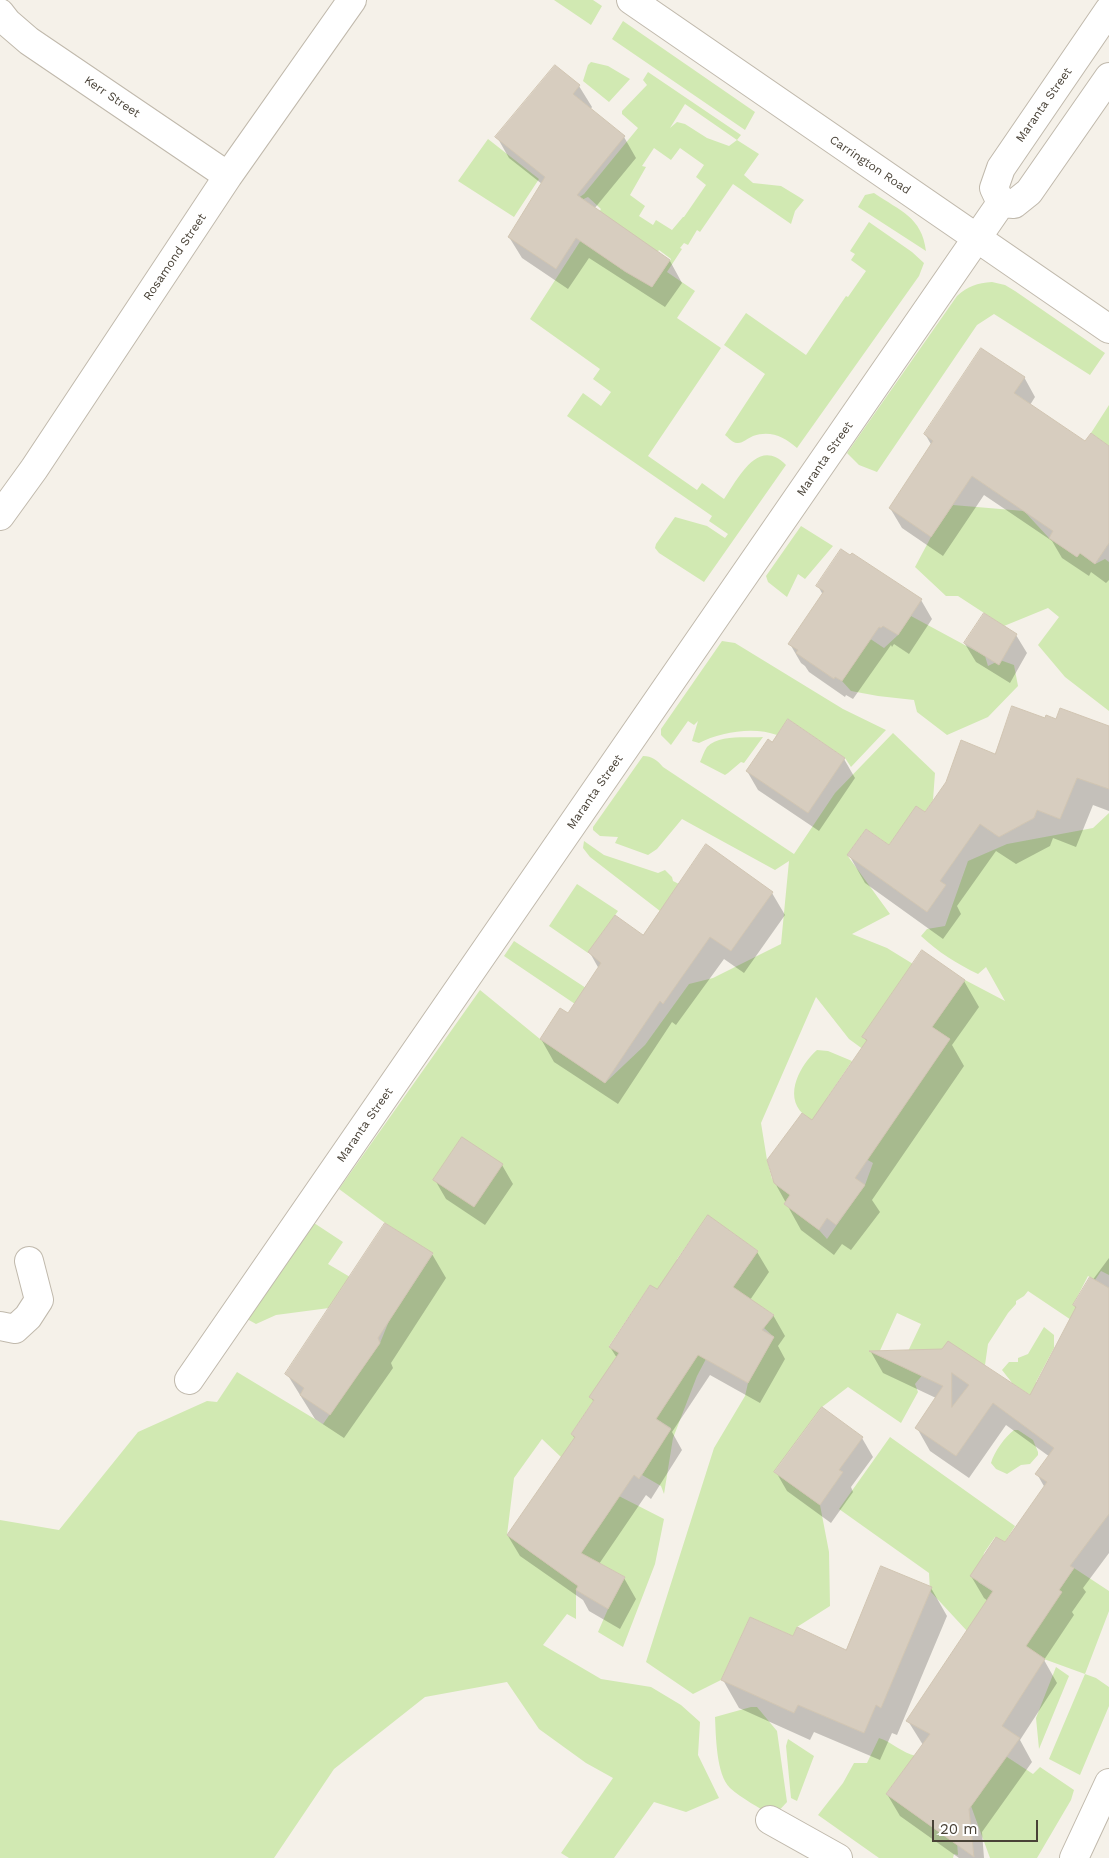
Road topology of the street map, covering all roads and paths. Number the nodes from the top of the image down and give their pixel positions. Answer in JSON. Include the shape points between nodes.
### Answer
{"nodes":[{"id":1,"x":352,"y":0,"type":"edge"},
{"id":2,"x":631,"y":0,"type":"edge"},
{"id":3,"x":1109,"y":10,"type":"edge"},
{"id":4,"x":0,"y":13,"type":"edge"},
{"id":5,"x":1109,"y":77,"type":"edge"},
{"id":6,"x":228,"y":176,"type":"junction"},
{"id":7,"x":1001,"y":203,"type":"junction"},
{"id":8,"x":978,"y":239,"type":"junction"},
{"id":9,"x":1109,"y":329,"type":"edge"},
{"id":10,"x":0,"y":516,"type":"edge"},
{"id":11,"x":29,"y":1261,"type":"dead end"},
{"id":12,"x":0,"y":1326,"type":"edge"},
{"id":13,"x":188,"y":1380,"type":"dead end"},
{"id":14,"x":1109,"y":1784,"type":"edge"},
{"id":15,"x":770,"y":1820,"type":"dead end"},
{"id":16,"x":838,"y":1858,"type":"edge"},
{"id":17,"x":1074,"y":1858,"type":"edge"}],
"edges":[{"from":1,"to":6,"type":"street","name":"Rosamond Street"},
{"from":2,"to":8,"type":"street","name":"Carrington Road"},
{"from":3,"to":7,"type":"street","name":"Maranta Street","via":[[1000,168],[994,188]]},
{"from":4,"to":6,"type":"street","name":"Kerr Street","via":[[29,41]]},
{"from":5,"to":7,"type":"street","via":[[1029,192],[1014,204]]},
{"from":6,"to":10,"type":"street","name":"Rosamond Street"},
{"from":7,"to":8,"type":"street","name":"Maranta Street"},
{"from":8,"to":9,"type":"street","name":"Carrington Road"},
{"from":8,"to":13,"type":"street","name":"Maranta Street"},
{"from":11,"to":12,"type":"street","via":[[39,1300],[15,1329]]},
{"from":14,"to":17,"type":"street"},
{"from":15,"to":16,"type":"street"}]}
